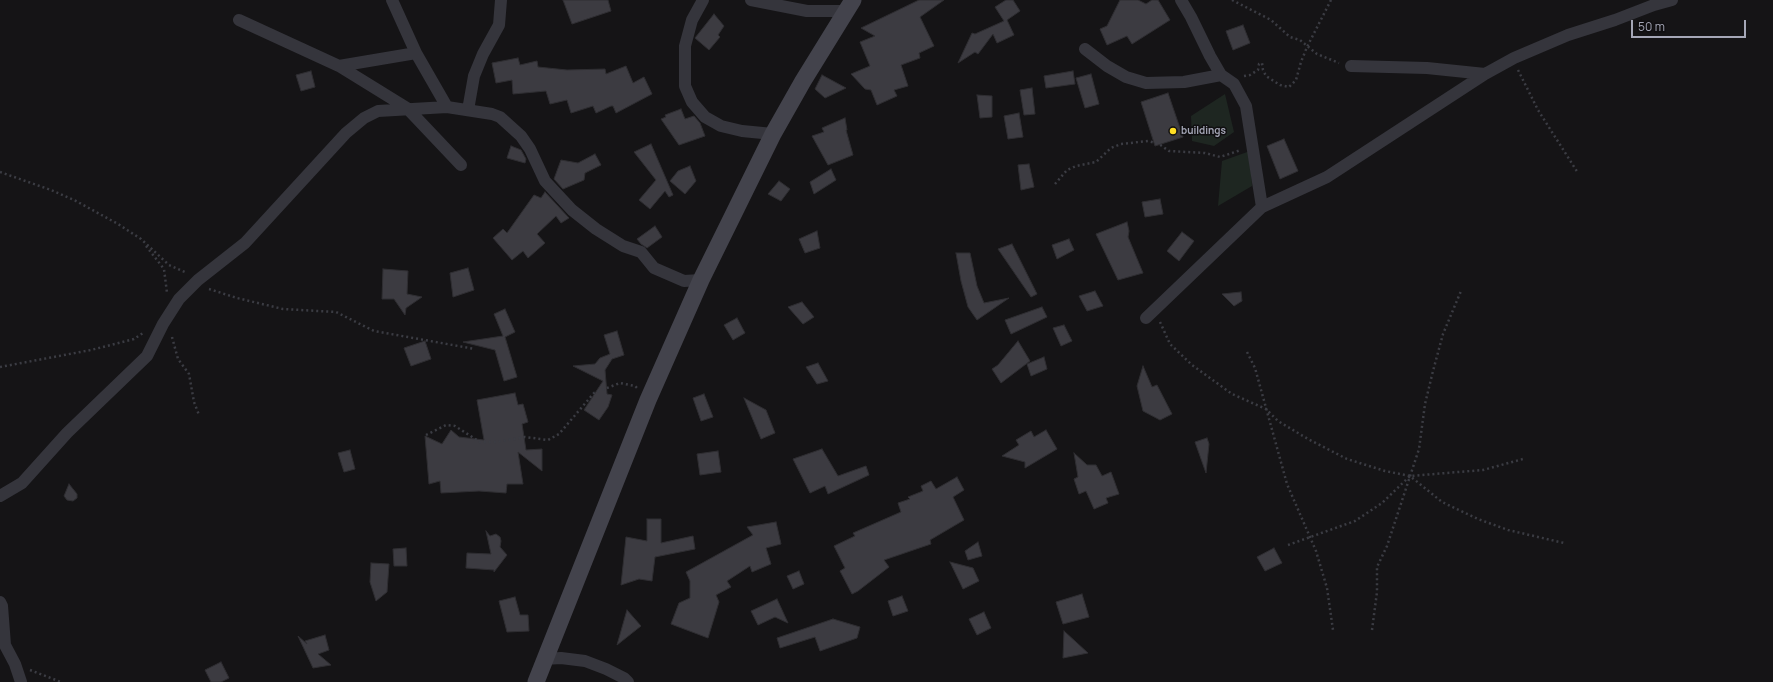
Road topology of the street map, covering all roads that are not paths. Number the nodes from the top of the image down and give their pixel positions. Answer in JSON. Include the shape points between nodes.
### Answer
{"nodes":[{"id":1,"x":392,"y":0,"type":"edge"},
{"id":2,"x":501,"y":0,"type":"edge"},
{"id":3,"x":703,"y":0,"type":"edge"},
{"id":4,"x":751,"y":0,"type":"edge"},
{"id":5,"x":1181,"y":0,"type":"edge"},
{"id":6,"x":1672,"y":0,"type":"edge"},
{"id":7,"x":849,"y":5,"type":"edge"},
{"id":8,"x":239,"y":20,"type":"dead end"},
{"id":9,"x":1085,"y":49,"type":"dead end"},
{"id":10,"x":416,"y":54,"type":"junction"},
{"id":11,"x":338,"y":66,"type":"junction"},
{"id":12,"x":1351,"y":66,"type":"road end"},
{"id":13,"x":1222,"y":74,"type":"junction"},
{"id":14,"x":1484,"y":74,"type":"junction"},
{"id":15,"x":447,"y":107,"type":"junction"},
{"id":16,"x":407,"y":108,"type":"junction"},
{"id":17,"x":468,"y":110,"type":"junction"},
{"id":18,"x":774,"y":134,"type":"junction"},
{"id":19,"x":461,"y":164,"type":"dead end"},
{"id":20,"x":1262,"y":208,"type":"junction"},
{"id":21,"x":701,"y":280,"type":"junction"},
{"id":22,"x":1146,"y":318,"type":"dead end"},
{"id":23,"x":0,"y":496,"type":"edge"},
{"id":24,"x":0,"y":602,"type":"edge"},
{"id":25,"x":544,"y":658,"type":"junction"},
{"id":26,"x":21,"y":682,"type":"edge"},
{"id":27,"x":536,"y":682,"type":"edge"},
{"id":28,"x":628,"y":682,"type":"edge"}],
"edges":[{"from":1,"to":10,"type":"street"},
{"from":2,"to":17,"type":"street","via":[[499,25],[474,76]]},
{"from":3,"to":18,"type":"street","via":[[692,20],[685,46],[685,86],[692,102],[705,117],[721,126],[742,132]]},
{"from":4,"to":7,"type":"street","via":[[807,11]]},
{"from":5,"to":13,"type":"street"},
{"from":6,"to":14,"type":"street","via":[[1568,35]]},
{"from":7,"to":18,"type":"main road"},
{"from":8,"to":11,"type":"street"},
{"from":9,"to":13,"type":"street","via":[[1126,78],[1146,83],[1184,82]]},
{"from":10,"to":11,"type":"street"},
{"from":10,"to":15,"type":"street"},
{"from":11,"to":16,"type":"street"},
{"from":12,"to":14,"type":"street","via":[[1427,68]]},
{"from":13,"to":20,"type":"street","via":[[1234,84],[1246,106]]},
{"from":14,"to":20,"type":"street","via":[[1327,177]]},
{"from":15,"to":16,"type":"street"},
{"from":15,"to":17,"type":"street"},
{"from":16,"to":19,"type":"street"},
{"from":16,"to":23,"type":"street","via":[[378,111],[364,118],[346,133],[245,243],[198,280],[179,299],[147,356],[67,432],[22,483]]},
{"from":17,"to":21,"type":"street","via":[[492,114],[521,136],[540,172],[555,192],[596,229],[623,246],[641,252],[654,268],[684,281]]},
{"from":18,"to":21,"type":"main road"},
{"from":20,"to":22,"type":"street"},
{"from":21,"to":25,"type":"main road","via":[[648,400]]},
{"from":24,"to":26,"type":"street","via":[[5,645]]},
{"from":25,"to":27,"type":"main road"},
{"from":25,"to":28,"type":"street","via":[[585,661],[606,669]]}]}
